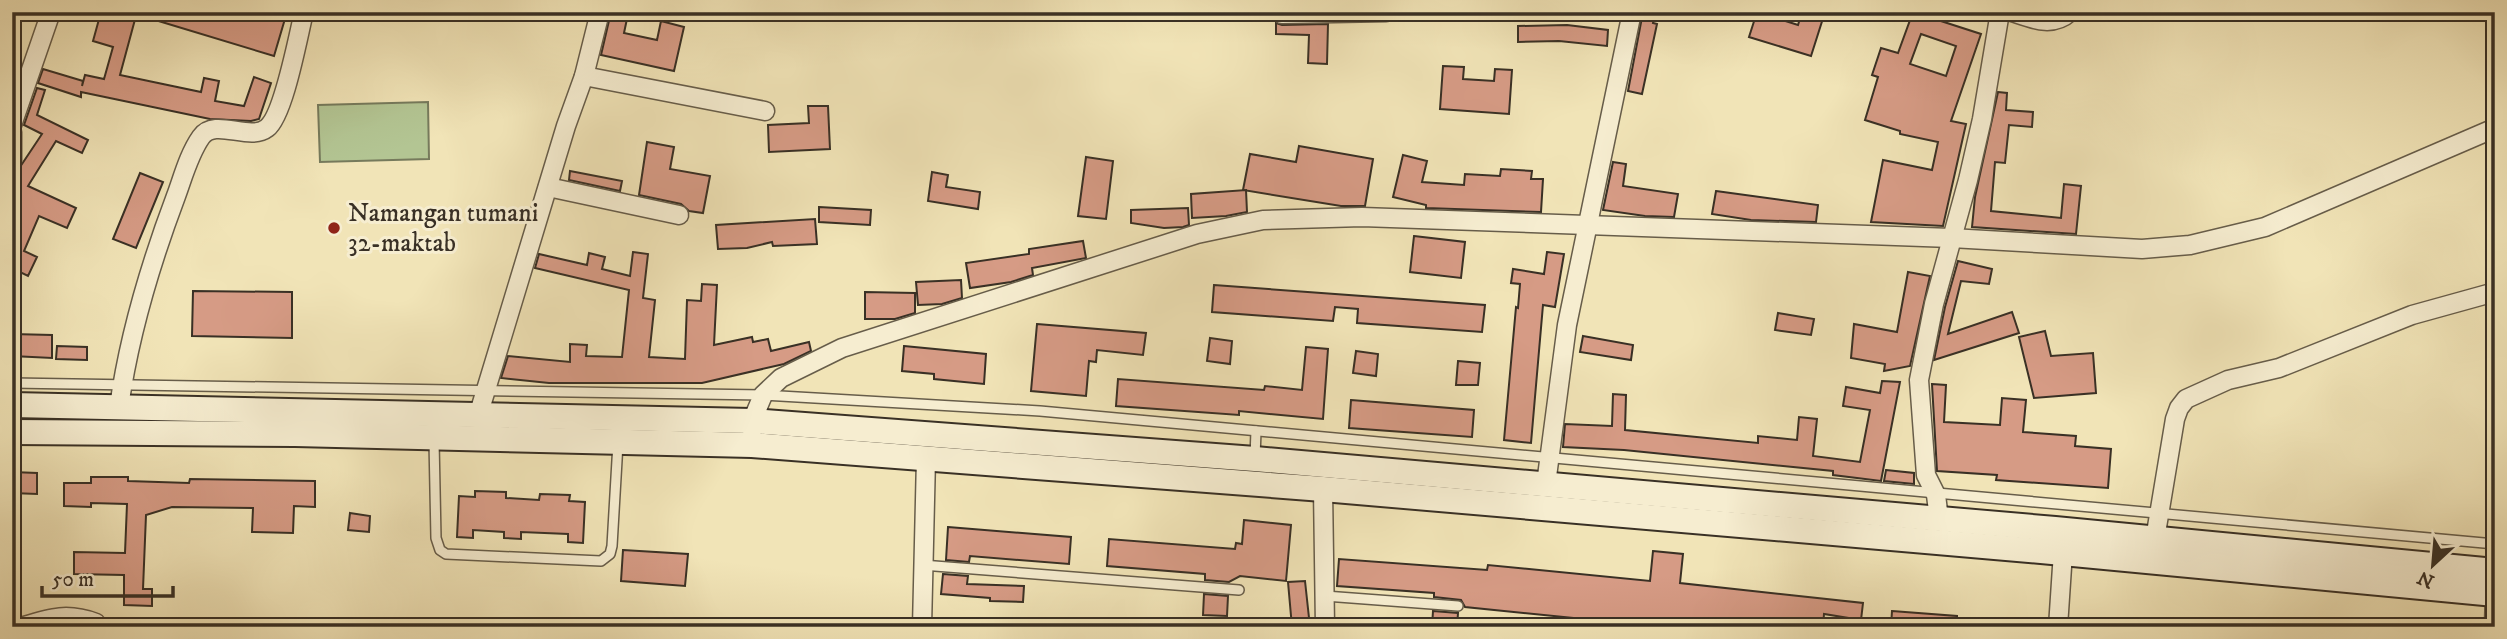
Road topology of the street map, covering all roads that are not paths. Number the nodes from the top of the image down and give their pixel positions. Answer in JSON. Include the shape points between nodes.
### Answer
{"nodes":[{"id":1,"x":51,"y":12,"type":"edge"},
{"id":2,"x":304,"y":12,"type":"edge"},
{"id":3,"x":600,"y":12,"type":"edge"},
{"id":4,"x":1386,"y":12,"type":"edge"},
{"id":5,"x":1632,"y":12,"type":"edge"},
{"id":6,"x":2000,"y":12,"type":"edge"},
{"id":7,"x":2012,"y":12,"type":"edge"},
{"id":8,"x":2070,"y":12,"type":"edge"},
{"id":9,"x":1282,"y":15,"type":"dead end"},
{"id":10,"x":583,"y":76,"type":"junction"},
{"id":11,"x":765,"y":111,"type":"dead end"},
{"id":12,"x":12,"y":125,"type":"edge"},
{"id":13,"x":2495,"y":128,"type":"edge"},
{"id":14,"x":12,"y":132,"type":"edge"},
{"id":15,"x":12,"y":161,"type":"edge"},
{"id":16,"x":548,"y":187,"type":"junction"},
{"id":17,"x":679,"y":215,"type":"dead end"},
{"id":18,"x":1588,"y":224,"type":"junction"},
{"id":19,"x":1951,"y":238,"type":"junction"},
{"id":20,"x":2495,"y":292,"type":"edge"},
{"id":21,"x":12,"y":383,"type":"edge"},
{"id":22,"x":487,"y":389,"type":"junction"},
{"id":23,"x":763,"y":394,"type":"junction"},
{"id":24,"x":120,"y":397,"type":"junction"},
{"id":25,"x":12,"y":405,"type":"edge"},
{"id":26,"x":478,"y":415,"type":"junction"},
{"id":27,"x":1256,"y":431,"type":"junction"},
{"id":28,"x":12,"y":432,"type":"edge"},
{"id":29,"x":752,"y":433,"type":"junction"},
{"id":30,"x":434,"y":437,"type":"junction"},
{"id":31,"x":618,"y":441,"type":"junction"},
{"id":32,"x":926,"y":458,"type":"junction"},
{"id":33,"x":1549,"y":458,"type":"junction"},
{"id":34,"x":1255,"y":459,"type":"junction"},
{"id":35,"x":1546,"y":484,"type":"junction"},
{"id":36,"x":1323,"y":489,"type":"junction"},
{"id":37,"x":1937,"y":507,"type":"junction"},
{"id":38,"x":2159,"y":513,"type":"junction"},
{"id":39,"x":2155,"y":538,"type":"junction"},
{"id":40,"x":2057,"y":544,"type":"junction"},
{"id":41,"x":2495,"y":544,"type":"edge"},
{"id":42,"x":922,"y":565,"type":"junction"},
{"id":43,"x":2495,"y":571,"type":"edge"},
{"id":44,"x":1239,"y":590,"type":"dead end"},
{"id":45,"x":2495,"y":594,"type":"edge"},
{"id":46,"x":1325,"y":596,"type":"junction"},
{"id":47,"x":1458,"y":606,"type":"dead end"},
{"id":48,"x":2494,"y":620,"type":"edge"},
{"id":49,"x":21,"y":627,"type":"edge"},
{"id":50,"x":98,"y":627,"type":"edge"},
{"id":51,"x":922,"y":627,"type":"edge"},
{"id":52,"x":1325,"y":627,"type":"edge"},
{"id":53,"x":2058,"y":627,"type":"edge"},
{"id":54,"x":2494,"y":627,"type":"edge"}],
"edges":[{"from":1,"to":12,"type":"street"},
{"from":2,"to":24,"type":"street","via":[[276,118],[255,133],[213,130],[202,135],[155,252]]},
{"from":3,"to":10,"type":"street"},
{"from":4,"to":9,"type":"street"},
{"from":5,"to":18,"type":"street"},
{"from":6,"to":19,"type":"street","via":[[1969,180]]},
{"from":7,"to":8,"type":"street","via":[[2049,22]]},
{"from":10,"to":11,"type":"street"},
{"from":10,"to":16,"type":"street"},
{"from":13,"to":19,"type":"street","via":[[2265,227],[2203,243],[2142,249]]},
{"from":14,"to":15,"type":"street"},
{"from":16,"to":17,"type":"street"},
{"from":16,"to":22,"type":"street"},
{"from":18,"to":19,"type":"street"},
{"from":18,"to":23,"type":"street","via":[[1362,217],[1263,220],[1197,234],[842,348],[781,378]]},
{"from":18,"to":33,"type":"street","via":[[1567,325]]},
{"from":19,"to":37,"type":"street","via":[[1919,380],[1926,475]]},
{"from":20,"to":38,"type":"street","via":[[2412,315],[2186,399],[2175,419]]},
{"from":21,"to":24,"type":"lane"},
{"from":22,"to":23,"type":"lane"},
{"from":22,"to":24,"type":"lane"},
{"from":22,"to":26,"type":"street"},
{"from":23,"to":27,"type":"lane","via":[[1040,411]]},
{"from":23,"to":29,"type":"street"},
{"from":24,"to":25,"type":"main road"},
{"from":24,"to":26,"type":"main road"},
{"from":26,"to":29,"type":"main road"},
{"from":27,"to":33,"type":"lane"},
{"from":27,"to":34,"type":"lane"},
{"from":28,"to":30,"type":"main road"},
{"from":29,"to":31,"type":"main road"},
{"from":29,"to":32,"type":"main road"},
{"from":29,"to":34,"type":"main road"},
{"from":30,"to":31,"type":"main road"},
{"from":30,"to":31,"type":"lane","via":[[440,550],[446,554],[601,561],[612,545]]},
{"from":32,"to":36,"type":"main road"},
{"from":32,"to":42,"type":"street"},
{"from":33,"to":35,"type":"street"},
{"from":33,"to":37,"type":"lane"},
{"from":34,"to":35,"type":"main road"},
{"from":35,"to":37,"type":"main road"},
{"from":36,"to":40,"type":"main road"},
{"from":36,"to":46,"type":"street"},
{"from":37,"to":38,"type":"lane"},
{"from":37,"to":40,"type":"main road"},
{"from":38,"to":39,"type":"street"},
{"from":38,"to":41,"type":"lane"},
{"from":39,"to":40,"type":"main road"},
{"from":39,"to":43,"type":"main road"},
{"from":40,"to":45,"type":"main road"},
{"from":40,"to":53,"type":"street"},
{"from":42,"to":44,"type":"lane"},
{"from":42,"to":51,"type":"street"},
{"from":45,"to":48,"type":"street"},
{"from":46,"to":47,"type":"lane"},
{"from":46,"to":52,"type":"street"},
{"from":48,"to":54,"type":"street"},
{"from":49,"to":50,"type":"street","via":[[79,616]]}]}
